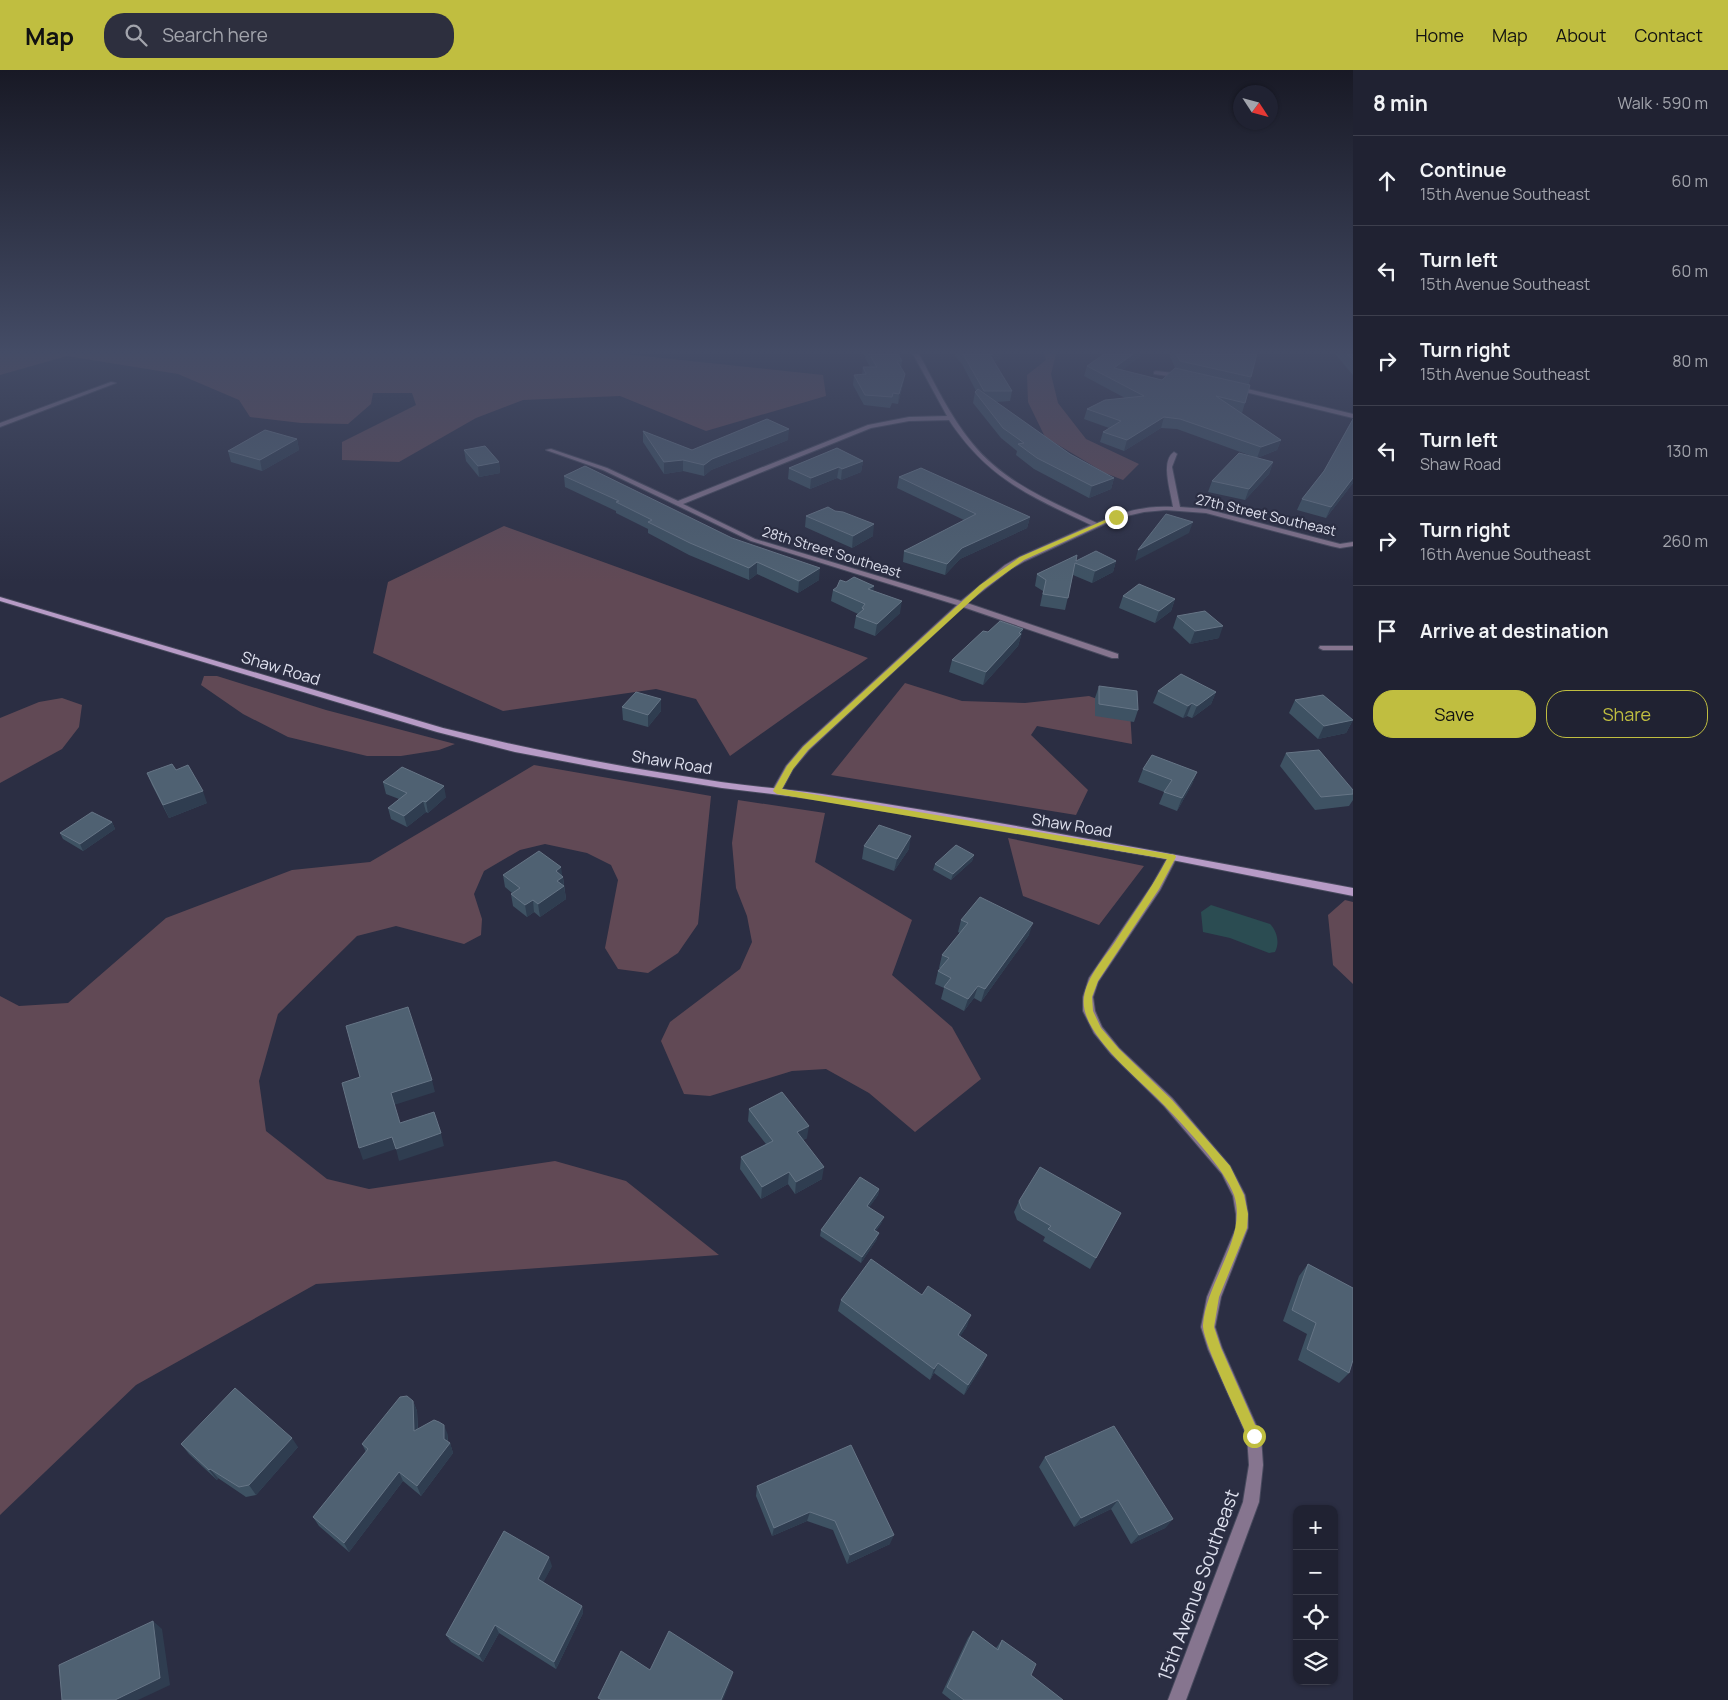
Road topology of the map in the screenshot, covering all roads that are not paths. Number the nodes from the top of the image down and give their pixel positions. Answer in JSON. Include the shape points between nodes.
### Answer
{"nodes":[{"id":1,"x":860,"y":430,"type":"edge"},
{"id":2,"x":960,"y":430,"type":"edge"},
{"id":3,"x":549,"y":450,"type":"dead end"},
{"id":4,"x":1174,"y":454,"type":"dead end"},
{"id":5,"x":676,"y":504,"type":"junction"},
{"id":6,"x":1177,"y":508,"type":"junction"},
{"id":7,"x":1096,"y":525,"type":"junction"},
{"id":8,"x":1351,"y":545,"type":"edge"},
{"id":9,"x":0,"y":599,"type":"edge"},
{"id":10,"x":962,"y":604,"type":"junction"},
{"id":11,"x":1323,"y":648,"type":"dead end"},
{"id":12,"x":1353,"y":648,"type":"edge"},
{"id":13,"x":1115,"y":656,"type":"dead end"},
{"id":14,"x":777,"y":791,"type":"junction"},
{"id":15,"x":1172,"y":857,"type":"junction"},
{"id":16,"x":1353,"y":892,"type":"edge"},
{"id":17,"x":1177,"y":1700,"type":"edge"}],
"edges":[{"from":1,"to":5,"type":"street"},
{"from":2,"to":7,"type":"street","via":[[981,457],[1019,487]]},
{"from":3,"to":5,"type":"street","name":"28th Street Southeast","via":[[605,468]]},
{"from":4,"to":6,"type":"street","via":[[1169,467]]},
{"from":5,"to":10,"type":"street","name":"28th Street Southeast","via":[[753,540]]},
{"from":6,"to":7,"type":"street","name":"27th Street Southeast","via":[[1131,512]]},
{"from":6,"to":8,"type":"street","name":"27th Street Southeast","via":[[1219,514],[1331,544]]},
{"from":7,"to":10,"type":"street","name":"27th Street Southeast","via":[[1008,567]]},
{"from":9,"to":14,"type":"main road","name":"Shaw Road","via":[[440,730],[515,749],[602,766]]},
{"from":10,"to":13,"type":"street","name":"28th Street Southeast"},
{"from":10,"to":14,"type":"street","name":"27th Street Southeast","via":[[806,748]]},
{"from":11,"to":12,"type":"street"},
{"from":14,"to":15,"type":"main road","name":"Shaw Road"},
{"from":15,"to":16,"type":"main road","name":"Shaw Road"},
{"from":15,"to":17,"type":"street","name":"15th Avenue Southeast","via":[[1094,981],[1088,997],[1088,1011],[1115,1051],[1168,1102],[1226,1170],[1239,1195],[1242,1214],[1242,1228],[1214,1297],[1208,1327],[1254,1436],[1256,1465],[1251,1502]]}]}
